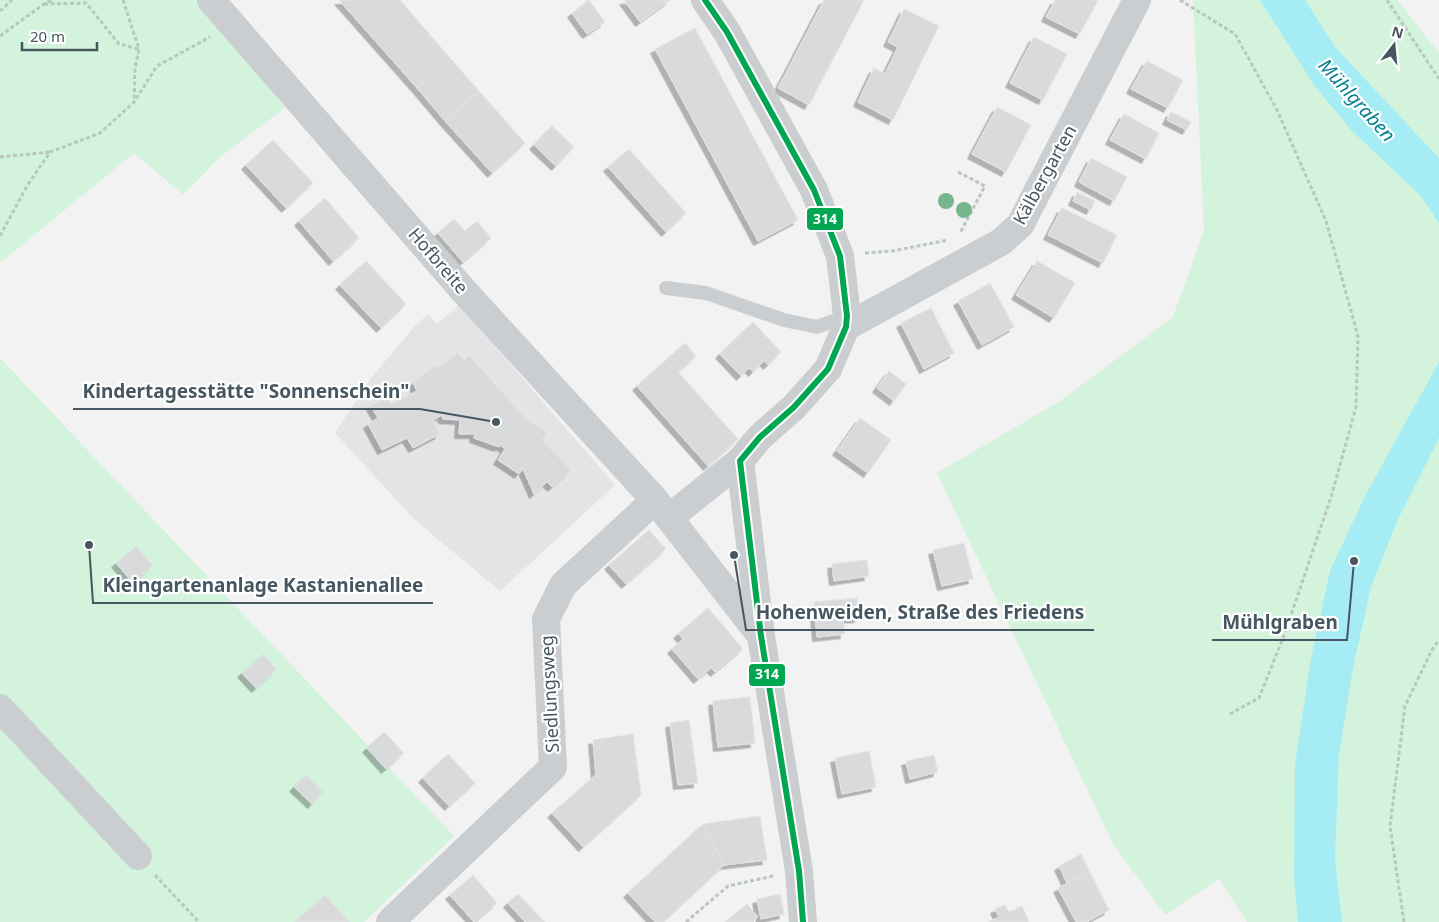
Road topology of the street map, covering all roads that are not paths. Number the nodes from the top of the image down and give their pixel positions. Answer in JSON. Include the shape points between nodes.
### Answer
{"nodes":[{"id":1,"x":212,"y":0,"type":"edge"},
{"id":2,"x":705,"y":0,"type":"edge"},
{"id":3,"x":1137,"y":0,"type":"edge"},
{"id":4,"x":666,"y":288,"type":"dead end"},
{"id":5,"x":847,"y":321,"type":"junction"},
{"id":6,"x":740,"y":461,"type":"junction"},
{"id":7,"x":662,"y":509,"type":"junction"},
{"id":8,"x":761,"y":636,"type":"junction"},
{"id":9,"x":0,"y":708,"type":"edge"},
{"id":10,"x":138,"y":856,"type":"road end"},
{"id":11,"x":390,"y":922,"type":"edge"},
{"id":12,"x":803,"y":922,"type":"edge"}],
"edges":[{"from":1,"to":7,"type":"street","name":"Hofbreite","via":[[462,288]]},
{"from":2,"to":5,"type":"street","via":[[727,32],[814,190],[840,256]]},
{"from":3,"to":5,"type":"street","name":"Kälbergarten","via":[[1020,225],[1001,242]]},
{"from":4,"to":5,"type":"lane","via":[[706,293],[784,320],[816,327]]},
{"from":5,"to":6,"type":"street","name":"Siedlungsweg","via":[[828,369]]},
{"from":6,"to":7,"type":"street","name":"Siedlungsweg"},
{"from":6,"to":8,"type":"street"},
{"from":7,"to":8,"type":"street","name":"Hofbreite"},
{"from":7,"to":11,"type":"street","name":"Siedlungsweg","via":[[563,585],[546,619],[553,767]]},
{"from":8,"to":12,"type":"street","via":[[799,871]]},
{"from":9,"to":10,"type":"street"}]}
